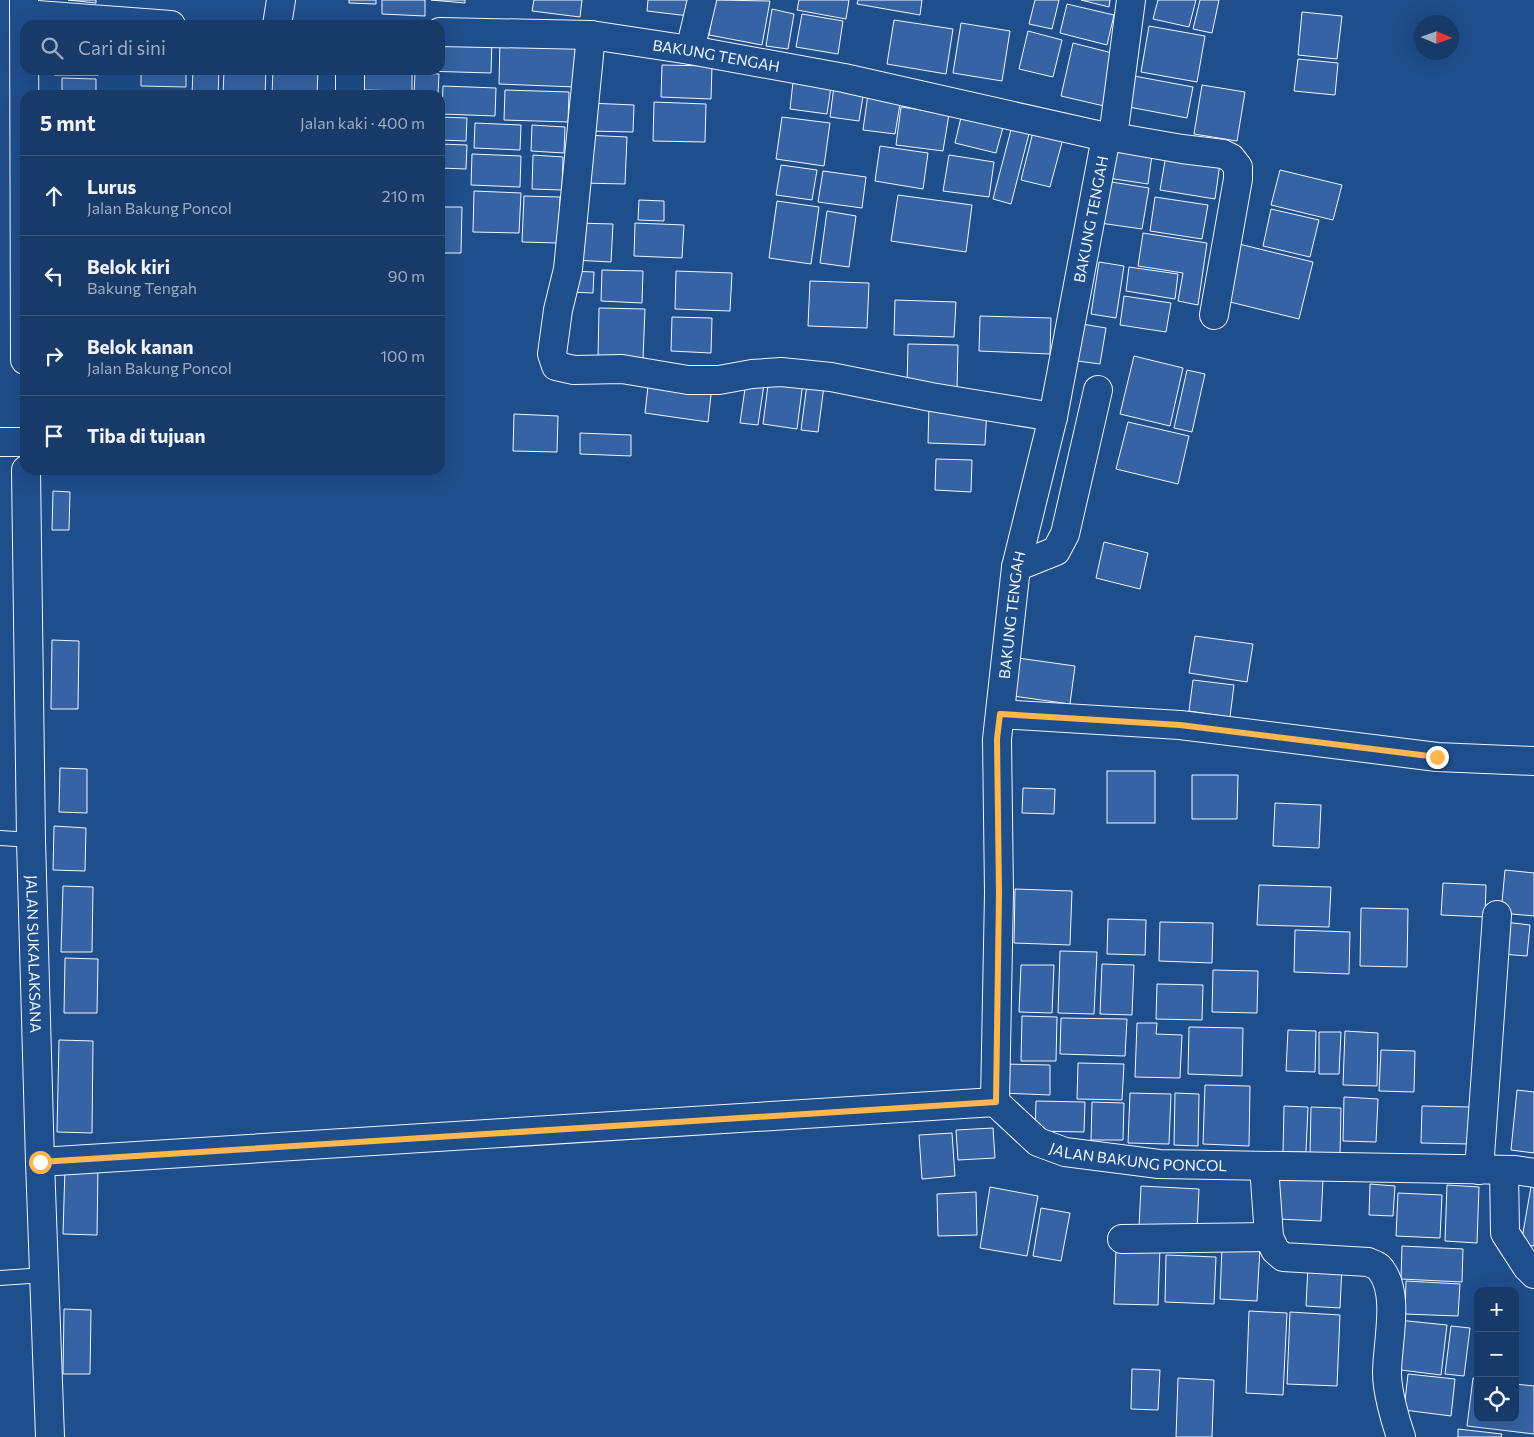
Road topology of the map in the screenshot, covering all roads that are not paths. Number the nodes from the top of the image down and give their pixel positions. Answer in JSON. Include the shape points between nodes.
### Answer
{"nodes":[{"id":1,"x":281,"y":0,"type":"edge"},
{"id":2,"x":702,"y":0,"type":"edge"},
{"id":3,"x":1130,"y":0,"type":"edge"},
{"id":4,"x":24,"y":7,"type":"edge"},
{"id":5,"x":24,"y":20,"type":"edge"},
{"id":6,"x":130,"y":20,"type":"edge"},
{"id":7,"x":278,"y":20,"type":"edge"},
{"id":8,"x":445,"y":32,"type":"edge"},
{"id":9,"x":591,"y":34,"type":"junction"},
{"id":10,"x":690,"y":50,"type":"junction"},
{"id":11,"x":24,"y":75,"type":"edge"},
{"id":12,"x":350,"y":75,"type":"edge"},
{"id":13,"x":24,"y":90,"type":"edge"},
{"id":14,"x":350,"y":90,"type":"edge"},
{"id":15,"x":1110,"y":137,"type":"junction"},
{"id":16,"x":1214,"y":315,"type":"dead end"},
{"id":17,"x":1098,"y":390,"type":"dead end"},
{"id":18,"x":1053,"y":416,"type":"junction"},
{"id":19,"x":26,"y":475,"type":"edge"},
{"id":20,"x":1016,"y":567,"type":"junction"},
{"id":21,"x":1000,"y":714,"type":"junction"},
{"id":22,"x":1534,"y":762,"type":"edge"},
{"id":23,"x":12,"y":839,"type":"edge"},
{"id":24,"x":1497,"y":915,"type":"dead end"},
{"id":25,"x":996,"y":1102,"type":"junction"},
{"id":26,"x":40,"y":1162,"type":"junction"},
{"id":27,"x":1264,"y":1166,"type":"junction"},
{"id":28,"x":1492,"y":1170,"type":"junction"},
{"id":29,"x":1534,"y":1173,"type":"edge"},
{"id":30,"x":1269,"y":1237,"type":"junction"},
{"id":31,"x":1122,"y":1239,"type":"dead end"},
{"id":32,"x":1534,"y":1274,"type":"edge"},
{"id":33,"x":44,"y":1275,"type":"junction"},
{"id":34,"x":0,"y":1278,"type":"edge"},
{"id":35,"x":50,"y":1437,"type":"edge"},
{"id":36,"x":1401,"y":1437,"type":"edge"}],
"edges":[{"from":1,"to":7,"type":"street"},
{"from":2,"to":10,"type":"street"},
{"from":3,"to":15,"type":"street","name":"BAKUNG TENGAH"},
{"from":4,"to":5,"type":"street"},
{"from":4,"to":6,"type":"street"},
{"from":8,"to":9,"type":"street","name":"BAKUNG TENGAH"},
{"from":9,"to":10,"type":"street","name":"BAKUNG TENGAH"},
{"from":9,"to":18,"type":"street","via":[[568,269],[552,354],[556,366],[574,370],[622,370],[688,380],[718,380],[781,372],[831,377]]},
{"from":10,"to":15,"type":"street","name":"BAKUNG TENGAH","via":[[844,78]]},
{"from":11,"to":13,"type":"street"},
{"from":12,"to":14,"type":"street"},
{"from":15,"to":16,"type":"street","name":"BAKUNG TENGAH","via":[[1223,154],[1238,167]]},
{"from":15,"to":18,"type":"street","name":"BAKUNG TENGAH"},
{"from":17,"to":20,"type":"street","via":[[1062,542],[1056,551]]},
{"from":18,"to":20,"type":"street","name":"BAKUNG TENGAH"},
{"from":19,"to":23,"type":"street","name":"JALAN SUKALAKSANA"},
{"from":20,"to":21,"type":"street","name":"BAKUNG TENGAH"},
{"from":21,"to":22,"type":"street","via":[[1180,725],[1437,757]]},
{"from":21,"to":25,"type":"street","name":"BAKUNG TENGAH","via":[[997,739]]},
{"from":23,"to":26,"type":"street","name":"JALAN SUKALAKSANA"},
{"from":24,"to":28,"type":"street"},
{"from":25,"to":26,"type":"street"},
{"from":25,"to":27,"type":"street","name":"JALAN BAKUNG PONCOL","via":[[1038,1142],[1065,1152],[1159,1164]]},
{"from":26,"to":33,"type":"street","name":"JALAN SUKALAKSANA"},
{"from":27,"to":28,"type":"street","name":"JALAN BAKUNG PONCOL"},
{"from":27,"to":30,"type":"street"},
{"from":28,"to":29,"type":"street","name":"JALAN BAKUNG PONCOL"},
{"from":28,"to":32,"type":"street","via":[[1505,1233]]},
{"from":30,"to":31,"type":"street"},
{"from":30,"to":36,"type":"street","via":[[1275,1250],[1283,1257],[1368,1262],[1381,1269],[1389,1283],[1391,1304],[1387,1375]]},
{"from":33,"to":34,"type":"lane"},
{"from":33,"to":35,"type":"street","name":"JALAN SUKALAKSANA"}]}
